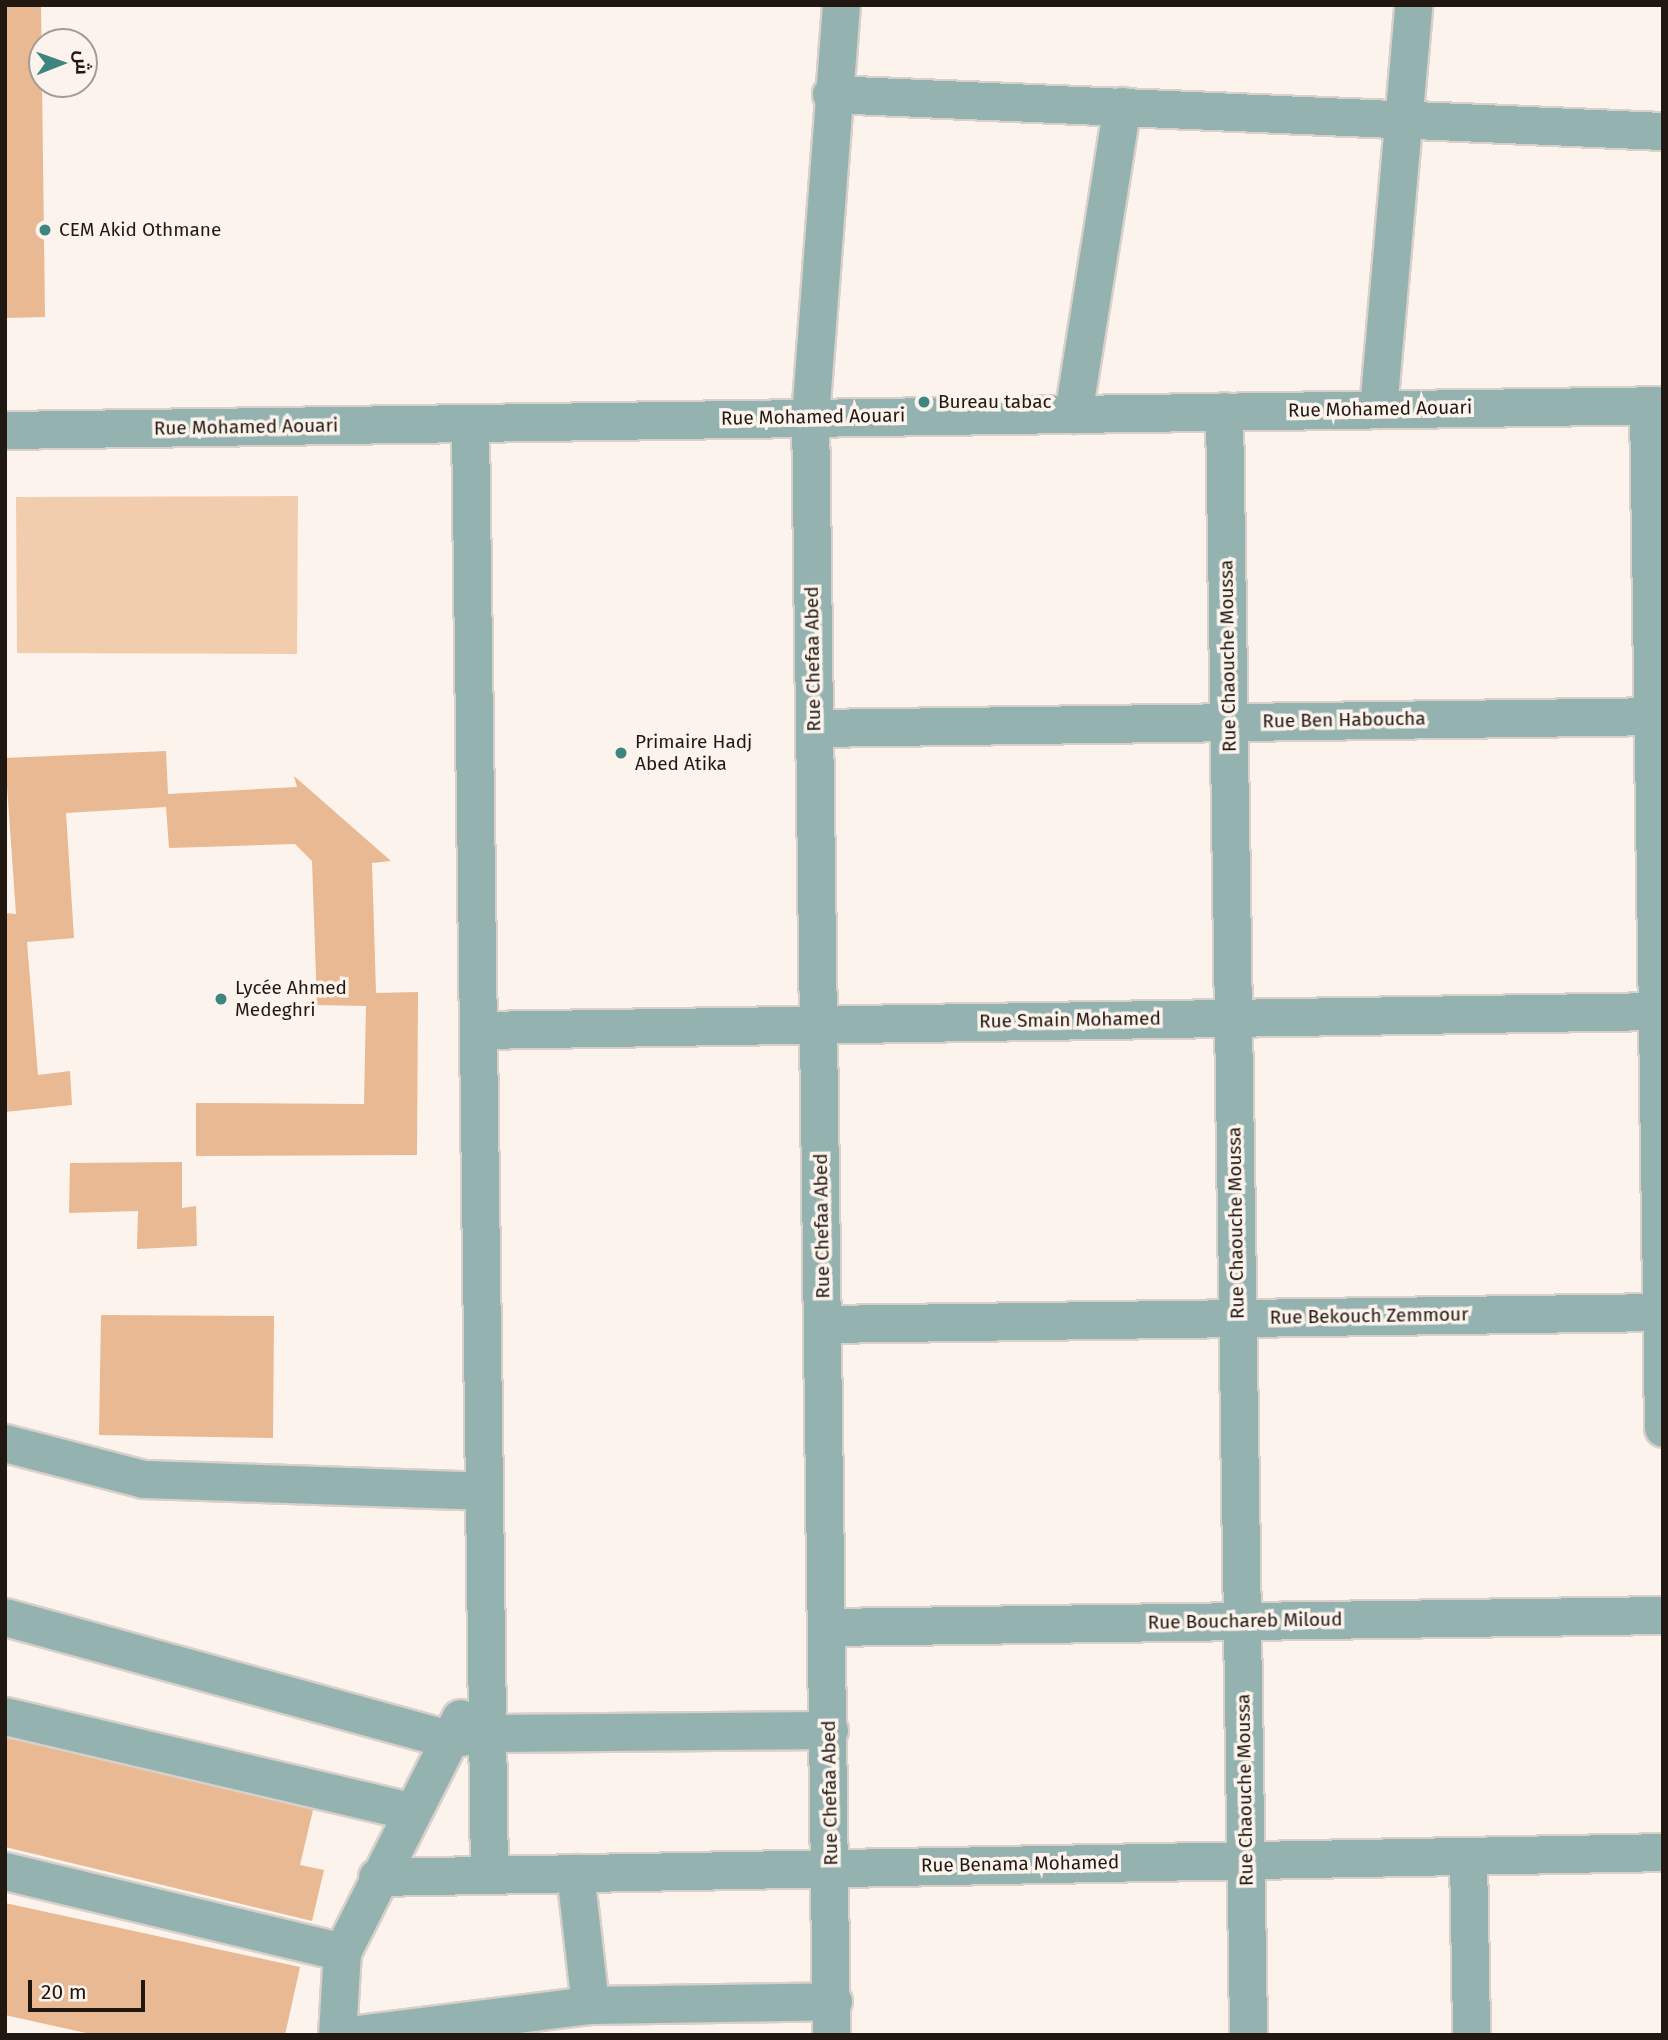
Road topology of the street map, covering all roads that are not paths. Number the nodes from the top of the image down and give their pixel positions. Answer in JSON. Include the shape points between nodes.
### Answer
{"nodes":[{"id":1,"x":841,"y":5,"type":"edge"},
{"id":2,"x":1413,"y":5,"type":"edge"},
{"id":3,"x":831,"y":94,"type":"junction"},
{"id":4,"x":1122,"y":106,"type":"junction"},
{"id":5,"x":1404,"y":116,"type":"junction"},
{"id":6,"x":1663,"y":131,"type":"edge"},
{"id":7,"x":1655,"y":405,"type":"edge"},
{"id":8,"x":1378,"y":409,"type":"junction"},
{"id":9,"x":1224,"y":411,"type":"junction"},
{"id":10,"x":1073,"y":414,"type":"junction"},
{"id":11,"x":810,"y":417,"type":"junction"},
{"id":12,"x":470,"y":424,"type":"junction"},
{"id":13,"x":5,"y":430,"type":"edge"},
{"id":14,"x":1657,"y":716,"type":"edge"},
{"id":15,"x":1229,"y":722,"type":"junction"},
{"id":16,"x":814,"y":728,"type":"junction"},
{"id":17,"x":1660,"y":1011,"type":"edge"},
{"id":18,"x":1233,"y":1018,"type":"junction"},
{"id":19,"x":819,"y":1024,"type":"junction"},
{"id":20,"x":478,"y":1030,"type":"junction"},
{"id":21,"x":1662,"y":1312,"type":"edge"},
{"id":22,"x":1238,"y":1318,"type":"junction"},
{"id":23,"x":823,"y":1324,"type":"junction"},
{"id":24,"x":1663,"y":1428,"type":"edge"},
{"id":25,"x":5,"y":1443,"type":"edge"},
{"id":26,"x":484,"y":1492,"type":"junction"},
{"id":27,"x":1663,"y":1615,"type":"edge"},
{"id":28,"x":5,"y":1617,"type":"edge"},
{"id":29,"x":1242,"y":1622,"type":"junction"},
{"id":30,"x":827,"y":1627,"type":"junction"},
{"id":31,"x":486,"y":1676,"type":"junction"},
{"id":32,"x":5,"y":1716,"type":"edge"},
{"id":33,"x":829,"y":1730,"type":"junction"},
{"id":34,"x":487,"y":1733,"type":"junction"},
{"id":35,"x":448,"y":1739,"type":"junction"},
{"id":36,"x":411,"y":1811,"type":"junction"},
{"id":37,"x":1663,"y":1852,"type":"edge"},
{"id":38,"x":1468,"y":1856,"type":"junction"},
{"id":39,"x":1246,"y":1860,"type":"junction"},
{"id":40,"x":831,"y":1868,"type":"junction"},
{"id":41,"x":5,"y":1871,"type":"edge"},
{"id":42,"x":575,"y":1873,"type":"junction"},
{"id":43,"x":489,"y":1875,"type":"junction"},
{"id":44,"x":377,"y":1877,"type":"junction"},
{"id":45,"x":342,"y":1952,"type":"junction"},
{"id":46,"x":590,"y":2005,"type":"junction"},
{"id":47,"x":832,"y":2018,"type":"edge"},
{"id":48,"x":337,"y":2035,"type":"edge"},
{"id":49,"x":349,"y":2035,"type":"edge"},
{"id":50,"x":1248,"y":2035,"type":"edge"},
{"id":51,"x":1471,"y":2035,"type":"edge"}],
"edges":[{"from":1,"to":3,"type":"street","name":"Rue Chefaa Abed"},
{"from":2,"to":5,"type":"street"},
{"from":3,"to":4,"type":"street"},
{"from":3,"to":11,"type":"street","name":"Rue Chefaa Abed"},
{"from":4,"to":5,"type":"street"},
{"from":4,"to":10,"type":"street"},
{"from":5,"to":6,"type":"street"},
{"from":5,"to":8,"type":"street"},
{"from":7,"to":8,"type":"street","name":"Rue Mohamed Aouari"},
{"from":7,"to":14,"type":"street"},
{"from":8,"to":9,"type":"street","name":"Rue Mohamed Aouari"},
{"from":9,"to":10,"type":"street","name":"Rue Mohamed Aouari"},
{"from":9,"to":15,"type":"street","name":"Rue Chaouche Moussa"},
{"from":10,"to":11,"type":"street","name":"Rue Mohamed Aouari"},
{"from":11,"to":12,"type":"street","name":"Rue Mohamed Aouari"},
{"from":11,"to":16,"type":"street","name":"Rue Chefaa Abed"},
{"from":12,"to":13,"type":"street","name":"Rue Mohamed Aouari"},
{"from":12,"to":20,"type":"street"},
{"from":14,"to":15,"type":"street","name":"Rue Ben Haboucha"},
{"from":14,"to":17,"type":"street"},
{"from":15,"to":16,"type":"street","name":"Rue Ben Haboucha"},
{"from":15,"to":18,"type":"street","name":"Rue Chaouche Moussa"},
{"from":16,"to":19,"type":"street","name":"Rue Chefaa Abed"},
{"from":17,"to":18,"type":"street","name":"Rue Smain Mohamed"},
{"from":17,"to":21,"type":"street"},
{"from":18,"to":19,"type":"street","name":"Rue Smain Mohamed"},
{"from":18,"to":22,"type":"street","name":"Rue Chaouche Moussa"},
{"from":19,"to":20,"type":"street","name":"Rue Smain Mohamed"},
{"from":19,"to":23,"type":"street","name":"Rue Chefaa Abed"},
{"from":20,"to":26,"type":"street"},
{"from":21,"to":22,"type":"street","name":"Rue Bekouch Zemmour"},
{"from":21,"to":24,"type":"street"},
{"from":22,"to":23,"type":"street","name":"Rue Bekouch Zemmour"},
{"from":22,"to":29,"type":"street","name":"Rue Chaouche Moussa"},
{"from":23,"to":30,"type":"street","name":"Rue Chefaa Abed"},
{"from":25,"to":26,"type":"street","via":[[143,1479]]},
{"from":26,"to":31,"type":"street"},
{"from":27,"to":29,"type":"street","name":"Rue Bouchareb Miloud"},
{"from":28,"to":35,"type":"street"},
{"from":29,"to":30,"type":"street","name":"Rue Bouchareb Miloud"},
{"from":29,"to":39,"type":"street","name":"Rue Chaouche Moussa"},
{"from":30,"to":33,"type":"street","name":"Rue Chefaa Abed"},
{"from":31,"to":34,"type":"street"},
{"from":31,"to":35,"type":"street"},
{"from":32,"to":36,"type":"street"},
{"from":33,"to":34,"type":"street"},
{"from":33,"to":40,"type":"street","name":"Rue Chefaa Abed"},
{"from":34,"to":35,"type":"street"},
{"from":34,"to":43,"type":"street"},
{"from":35,"to":36,"type":"street"},
{"from":36,"to":44,"type":"street"},
{"from":37,"to":38,"type":"street","name":"Rue Benama Mohamed"},
{"from":38,"to":39,"type":"street","name":"Rue Benama Mohamed"},
{"from":38,"to":51,"type":"street"},
{"from":39,"to":40,"type":"street","name":"Rue Benama Mohamed"},
{"from":39,"to":50,"type":"street","name":"Rue Chaouche Moussa"},
{"from":40,"to":42,"type":"street","name":"Rue Benama Mohamed"},
{"from":40,"to":47,"type":"street","name":"Rue Chefaa Abed"},
{"from":41,"to":45,"type":"street"},
{"from":42,"to":43,"type":"street","name":"Rue Benama Mohamed"},
{"from":42,"to":46,"type":"street"},
{"from":43,"to":44,"type":"street","name":"Rue Benama Mohamed"},
{"from":44,"to":45,"type":"street"},
{"from":45,"to":48,"type":"street"},
{"from":46,"to":47,"type":"street"},
{"from":46,"to":49,"type":"street"}]}
